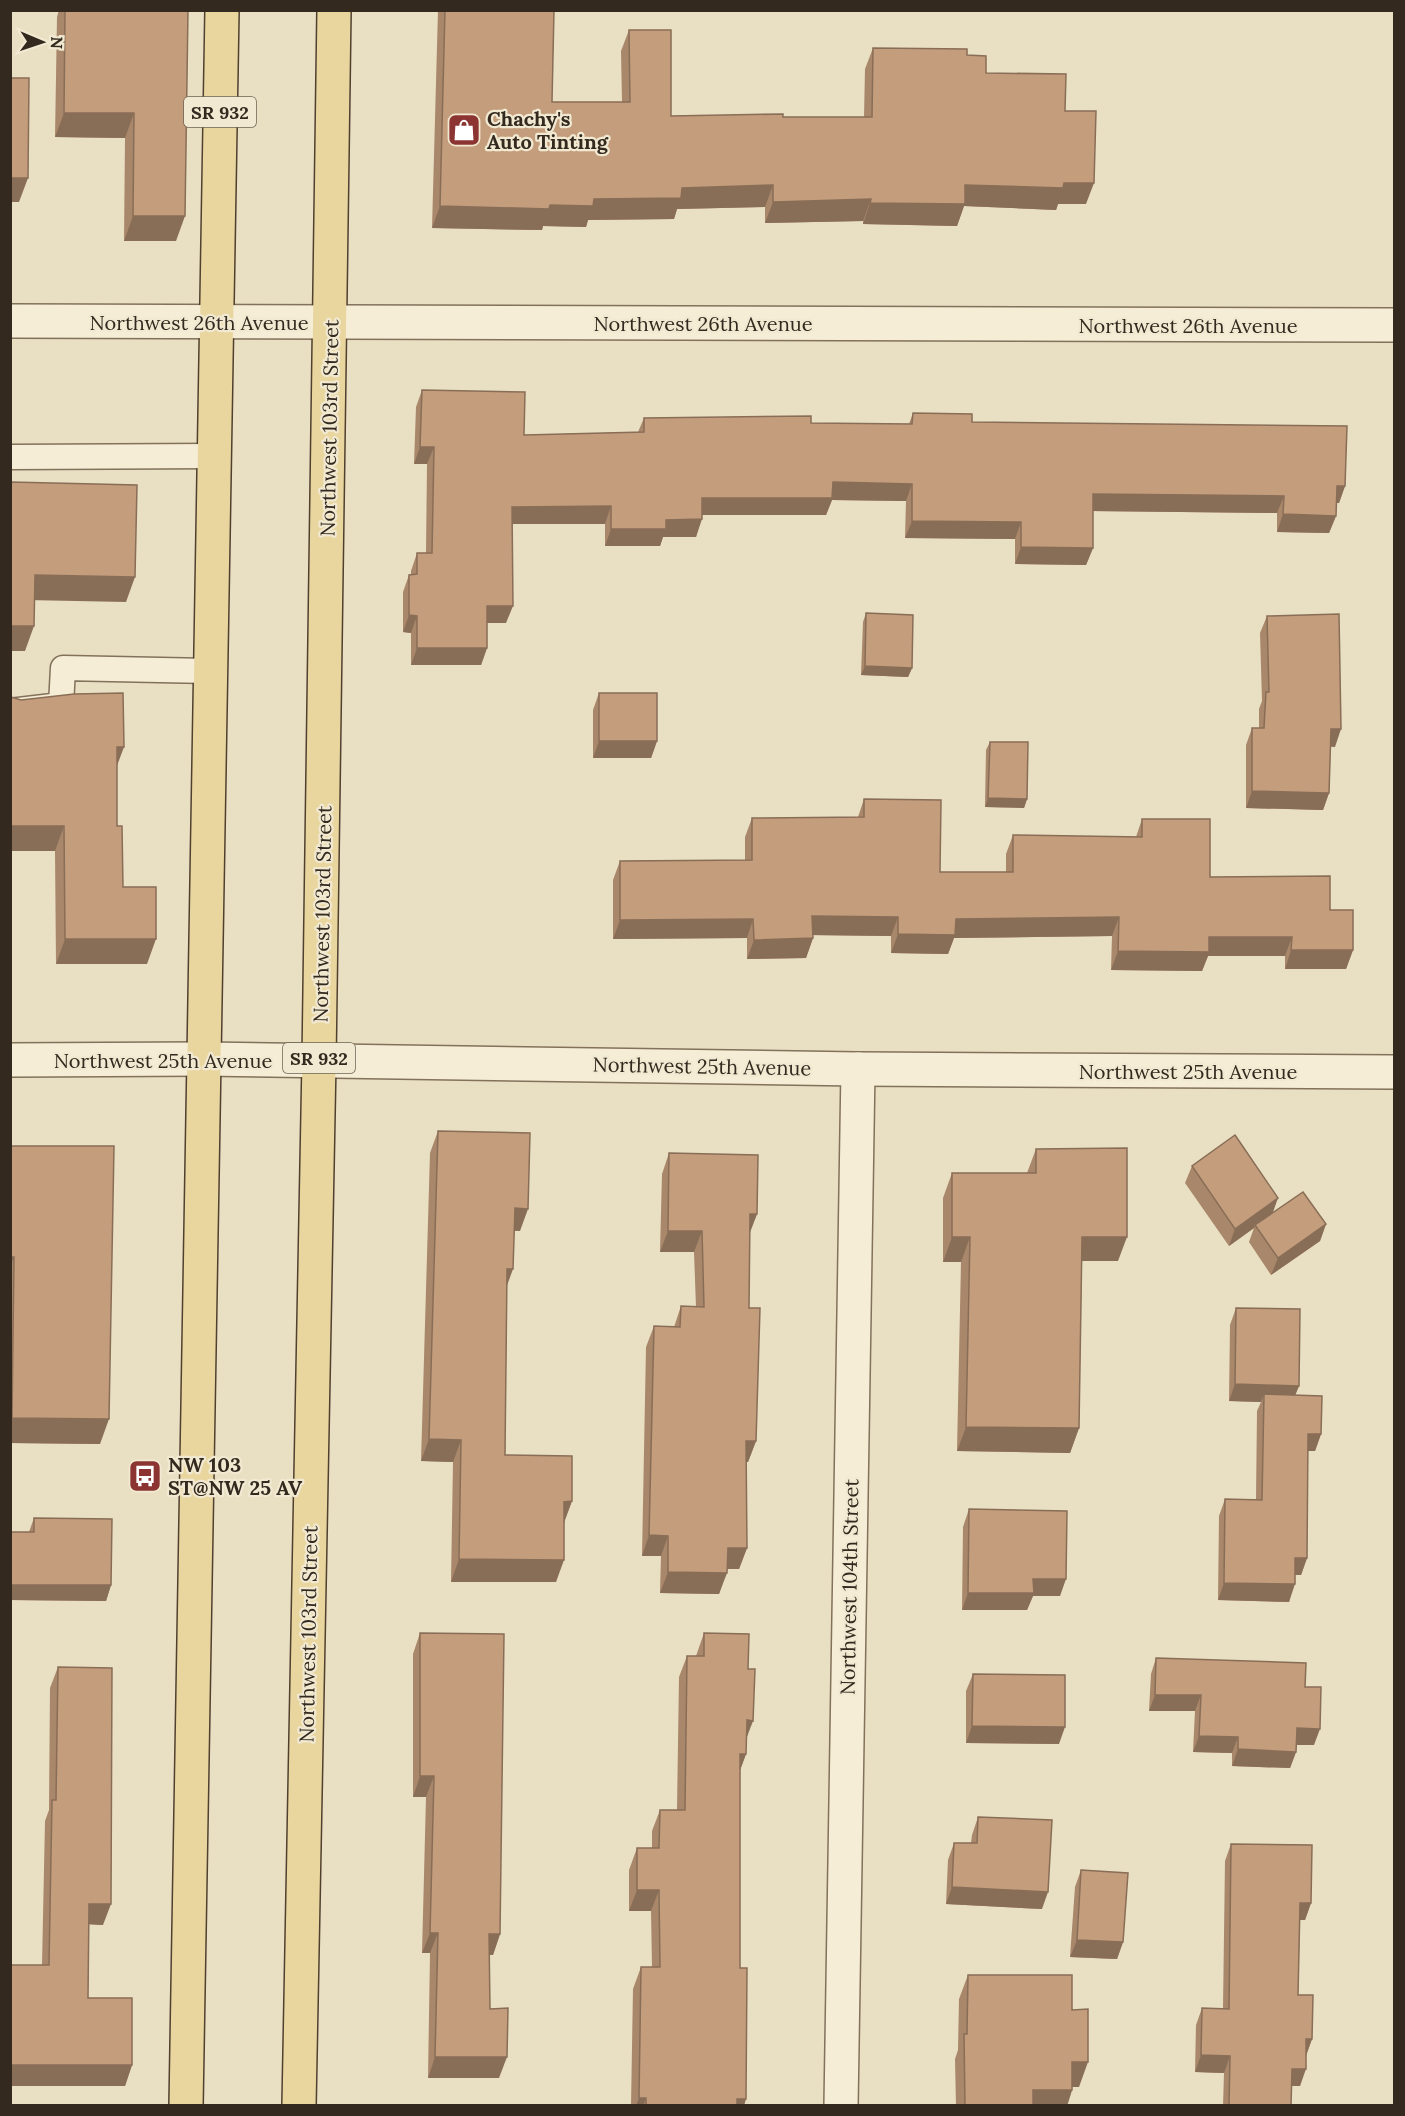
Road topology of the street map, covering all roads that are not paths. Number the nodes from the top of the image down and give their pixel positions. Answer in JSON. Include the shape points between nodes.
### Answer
{"nodes":[{"id":1,"x":222,"y":10,"type":"edge"},
{"id":2,"x":334,"y":10,"type":"edge"},
{"id":3,"x":10,"y":321,"type":"edge"},
{"id":4,"x":216,"y":322,"type":"junction"},
{"id":5,"x":331,"y":322,"type":"junction"},
{"id":6,"x":1395,"y":325,"type":"edge"},
{"id":7,"x":214,"y":456,"type":"junction"},
{"id":8,"x":10,"y":457,"type":"edge"},
{"id":9,"x":209,"y":671,"type":"junction"},
{"id":10,"x":10,"y":711,"type":"edge"},
{"id":11,"x":203,"y":1059,"type":"junction"},
{"id":12,"x":10,"y":1060,"type":"edge"},
{"id":13,"x":320,"y":1061,"type":"junction"},
{"id":14,"x":858,"y":1069,"type":"junction"},
{"id":15,"x":1395,"y":1072,"type":"edge"},
{"id":16,"x":186,"y":2106,"type":"edge"},
{"id":17,"x":299,"y":2106,"type":"edge"},
{"id":18,"x":841,"y":2106,"type":"edge"}],
"edges":[{"from":1,"to":4,"type":"main road","number":"SR 932"},
{"from":2,"to":5,"type":"main road","name":"Northwest 103rd Street","number":"SR 932"},
{"from":3,"to":4,"type":"street","name":"Northwest 26th Avenue"},
{"from":4,"to":5,"type":"street","name":"Northwest 26th Avenue"},
{"from":4,"to":7,"type":"main road","number":"SR 932"},
{"from":5,"to":6,"type":"street","name":"Northwest 26th Avenue"},
{"from":5,"to":13,"type":"main road","name":"Northwest 103rd Street","number":"SR 932"},
{"from":7,"to":8,"type":"lane"},
{"from":7,"to":9,"type":"main road","number":"SR 932"},
{"from":9,"to":10,"type":"lane","via":[[63,668],[61,705]]},
{"from":9,"to":11,"type":"main road","number":"SR 932"},
{"from":11,"to":12,"type":"street","name":"Northwest 25th Avenue"},
{"from":11,"to":13,"type":"street","name":"Northwest 25th Avenue"},
{"from":11,"to":16,"type":"main road","number":"SR 932"},
{"from":13,"to":14,"type":"street","name":"Northwest 25th Avenue"},
{"from":13,"to":17,"type":"main road","name":"Northwest 103rd Street","number":"SR 932"},
{"from":14,"to":15,"type":"street","name":"Northwest 25th Avenue"},
{"from":14,"to":18,"type":"street","name":"Northwest 104th Street"}]}
